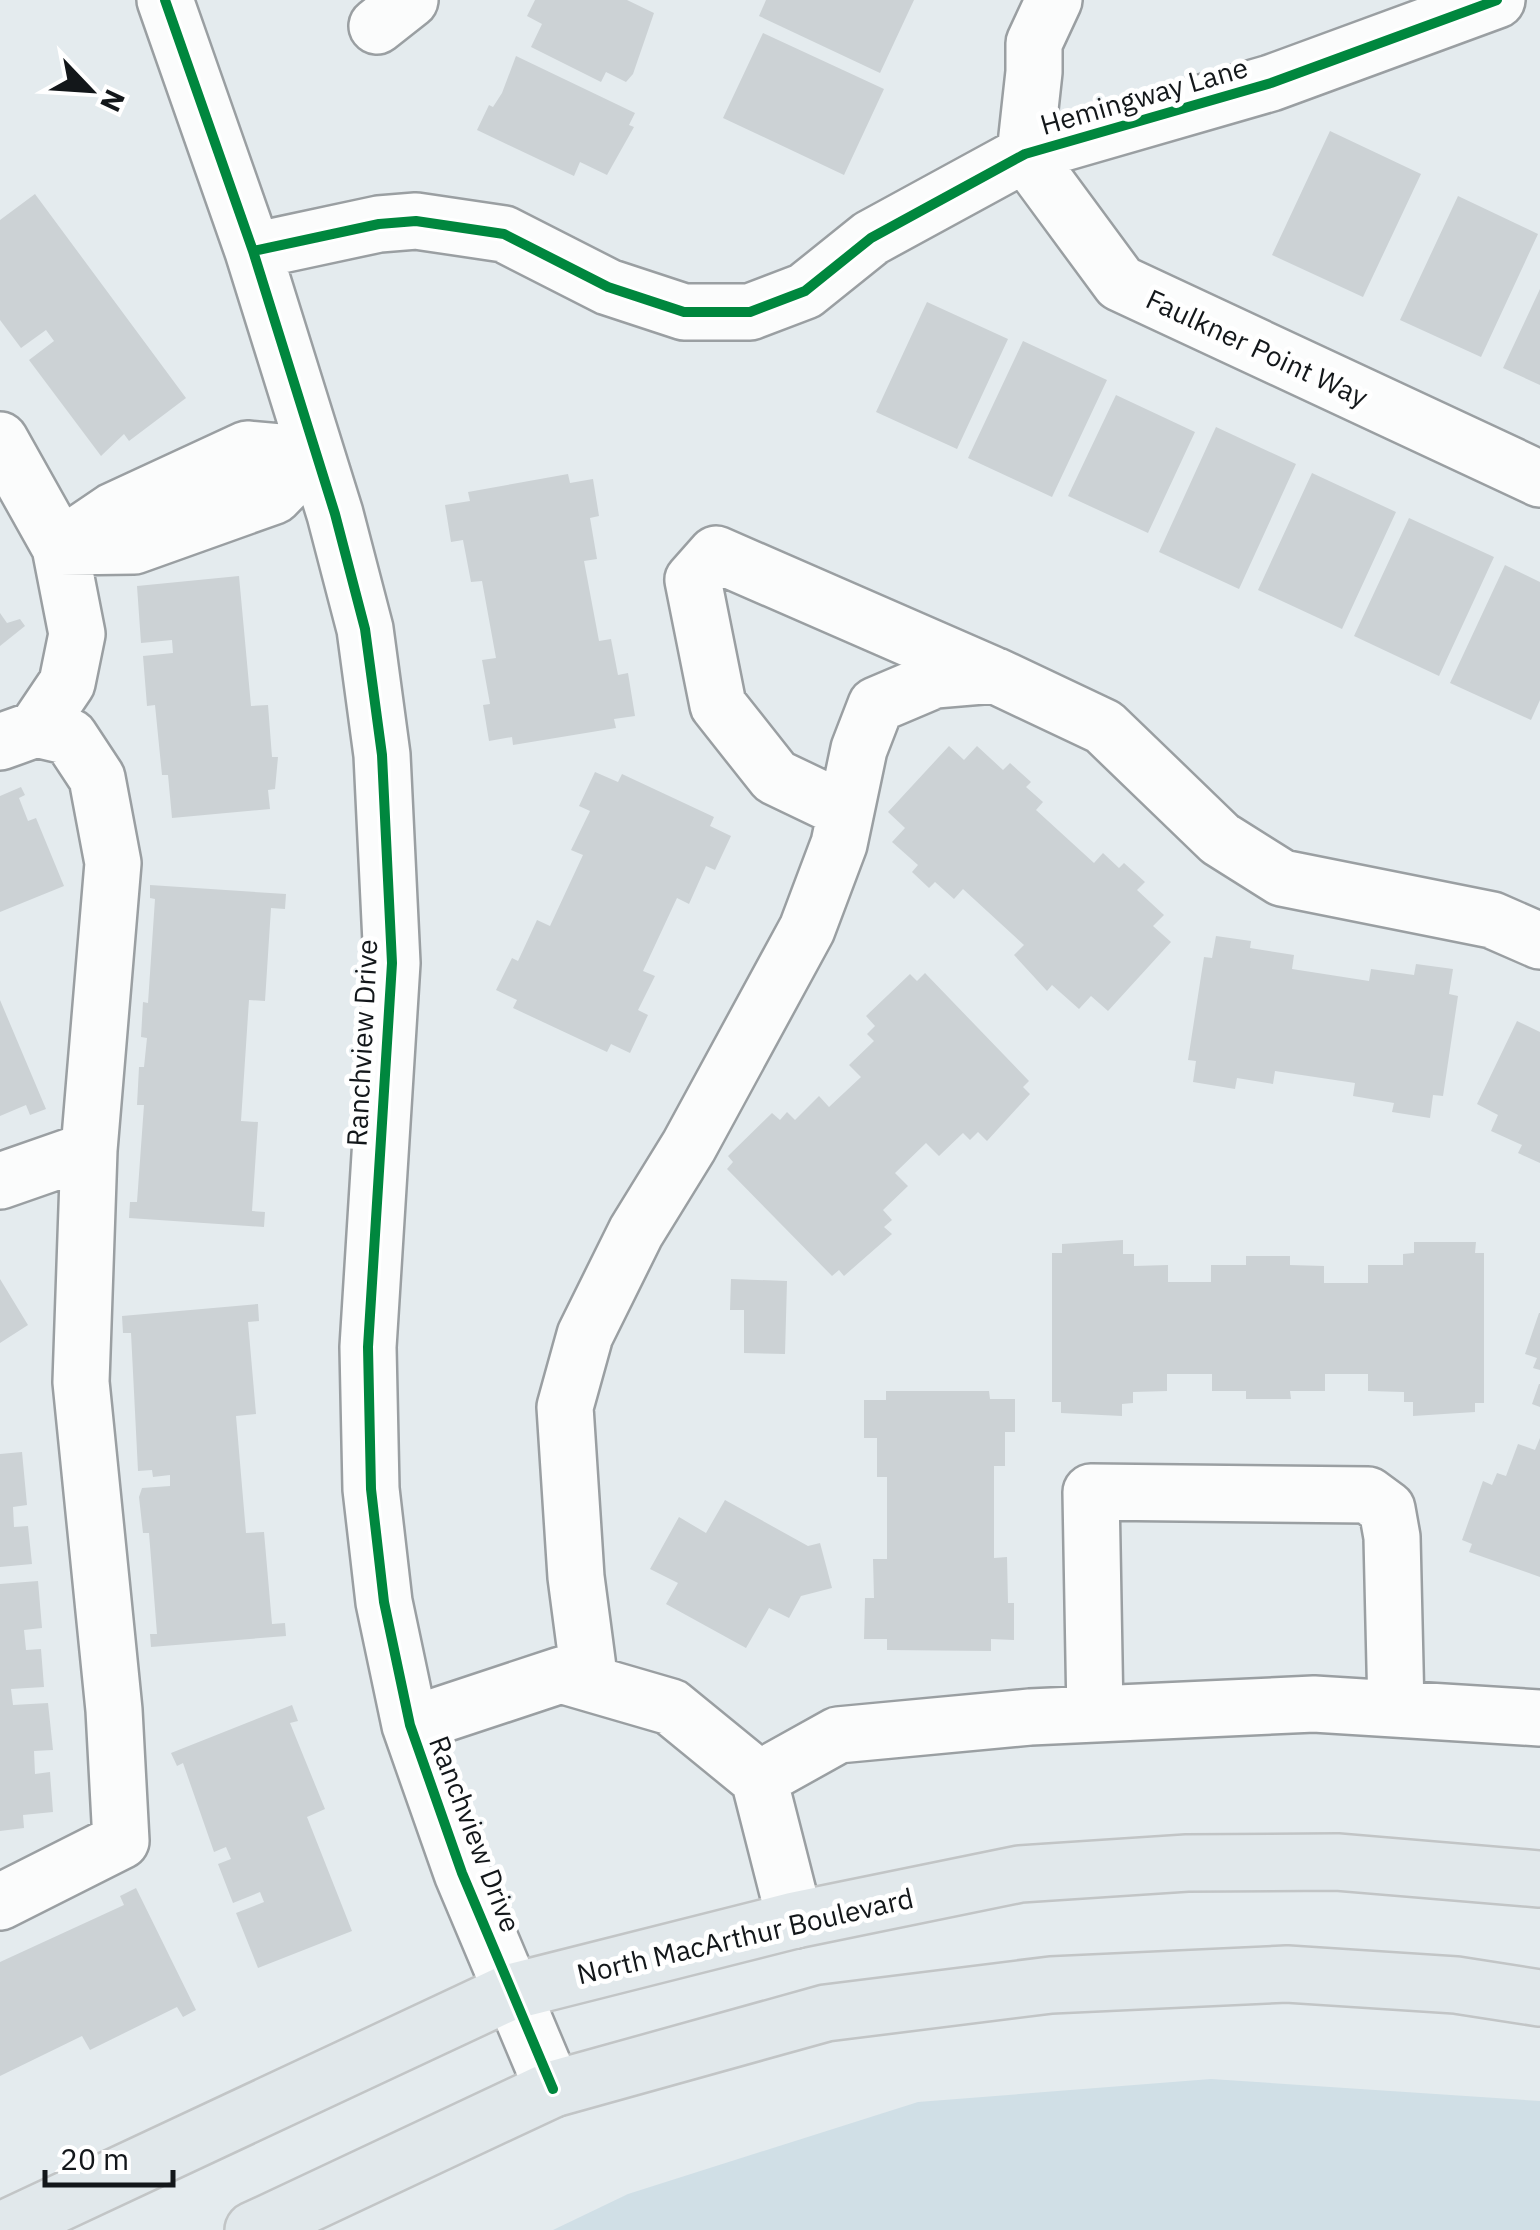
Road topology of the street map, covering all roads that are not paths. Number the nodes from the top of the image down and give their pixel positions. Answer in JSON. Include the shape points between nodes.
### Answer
{"nodes":[{"id":1,"x":165,"y":0,"type":"edge"},
{"id":2,"x":1054,"y":0,"type":"edge"},
{"id":3,"x":1498,"y":0,"type":"edge"},
{"id":4,"x":1025,"y":154,"type":"junction"},
{"id":5,"x":253,"y":250,"type":"junction"},
{"id":6,"x":0,"y":440,"type":"edge"},
{"id":7,"x":314,"y":455,"type":"junction"},
{"id":8,"x":1540,"y":480,"type":"edge"},
{"id":9,"x":60,"y":546,"type":"junction"},
{"id":10,"x":994,"y":675,"type":"junction"},
{"id":11,"x":18,"y":736,"type":"edge"},
{"id":12,"x":846,"y":810,"type":"junction"},
{"id":13,"x":1540,"y":941,"type":"edge"},
{"id":14,"x":89,"y":1150,"type":"junction"},
{"id":15,"x":0,"y":1181,"type":"edge"},
{"id":16,"x":590,"y":1684,"type":"junction"},
{"id":17,"x":1396,"y":1709,"type":"junction"},
{"id":18,"x":1094,"y":1714,"type":"junction"},
{"id":19,"x":1540,"y":1718,"type":"edge"},
{"id":20,"x":410,"y":1725,"type":"junction"},
{"id":21,"x":759,"y":1779,"type":"junction"},
{"id":22,"x":1540,"y":1879,"type":"edge"},
{"id":23,"x":0,"y":1902,"type":"edge"},
{"id":24,"x":795,"y":1920,"type":"junction"},
{"id":25,"x":510,"y":1992,"type":"junction"},
{"id":26,"x":1540,"y":1998,"type":"edge"},
{"id":27,"x":553,"y":2089,"type":"junction"},
{"id":28,"x":2,"y":2230,"type":"edge"},
{"id":29,"x":253,"y":2230,"type":"edge"}],
"edges":[{"from":1,"to":5,"type":"street","name":"Ranchview Drive"},
{"from":2,"to":4,"type":"street","via":[[1034,44]]},
{"from":3,"to":4,"type":"street","name":"Hemingway Lane","via":[[1271,83]]},
{"from":4,"to":5,"type":"street","name":"Hemingway Lane","via":[[871,238],[804,291],[750,312],[684,312],[608,287],[504,234],[416,221]]},
{"from":4,"to":8,"type":"street","name":"Faulkner Point Way","via":[[1120,284]]},
{"from":5,"to":7,"type":"street","name":"Ranchview Drive"},
{"from":6,"to":9,"type":"street"},
{"from":7,"to":9,"type":"street","via":[[274,496],[169,534],[134,546]]},
{"from":7,"to":20,"type":"street","name":"Ranchview Drive","via":[[365,629],[382,755],[392,963],[368,1347],[371,1489],[384,1602]]},
{"from":9,"to":11,"type":"street","via":[[77,634],[67,682]]},
{"from":10,"to":12,"type":"street","via":[[935,680],[876,705],[858,749]]},
{"from":10,"to":12,"type":"street","via":[[716,554],[693,580],[718,705],[774,776]]},
{"from":10,"to":13,"type":"street","via":[[1104,726],[1220,839],[1282,878],[1492,920]]},
{"from":11,"to":14,"type":"street","via":[[70,737],[97,778],[113,863]]},
{"from":12,"to":16,"type":"street","via":[[807,929],[585,1334],[565,1407]]},
{"from":14,"to":15,"type":"street"},
{"from":14,"to":23,"type":"street","via":[[81,1382],[121,1840]]},
{"from":16,"to":20,"type":"street","via":[[561,1675]]},
{"from":16,"to":21,"type":"street","via":[[672,1707]]},
{"from":17,"to":18,"type":"street","via":[[1314,1704]]},
{"from":17,"to":18,"type":"street","via":[[1392,1537],[1387,1509],[1368,1494],[1090,1492]]},
{"from":17,"to":19,"type":"street"},
{"from":18,"to":21,"type":"street","via":[[838,1735]]},
{"from":20,"to":25,"type":"street","name":"Ranchview Drive"},
{"from":21,"to":24,"type":"street"},
{"from":22,"to":24,"type":"main road","name":"North MacArthur Boulevard","via":[[1337,1862],[1187,1863],[1020,1874]]},
{"from":24,"to":25,"type":"main road","name":"North MacArthur Boulevard"},
{"from":25,"to":27,"type":"street","name":"Ranchview Drive"},
{"from":25,"to":28,"type":"main road","name":"North MacArthur Boulevard"},
{"from":26,"to":27,"type":"main road","via":[[1456,1985],[1287,1974],[1051,1986],[826,2013]]},
{"from":27,"to":29,"type":"main road"}]}
